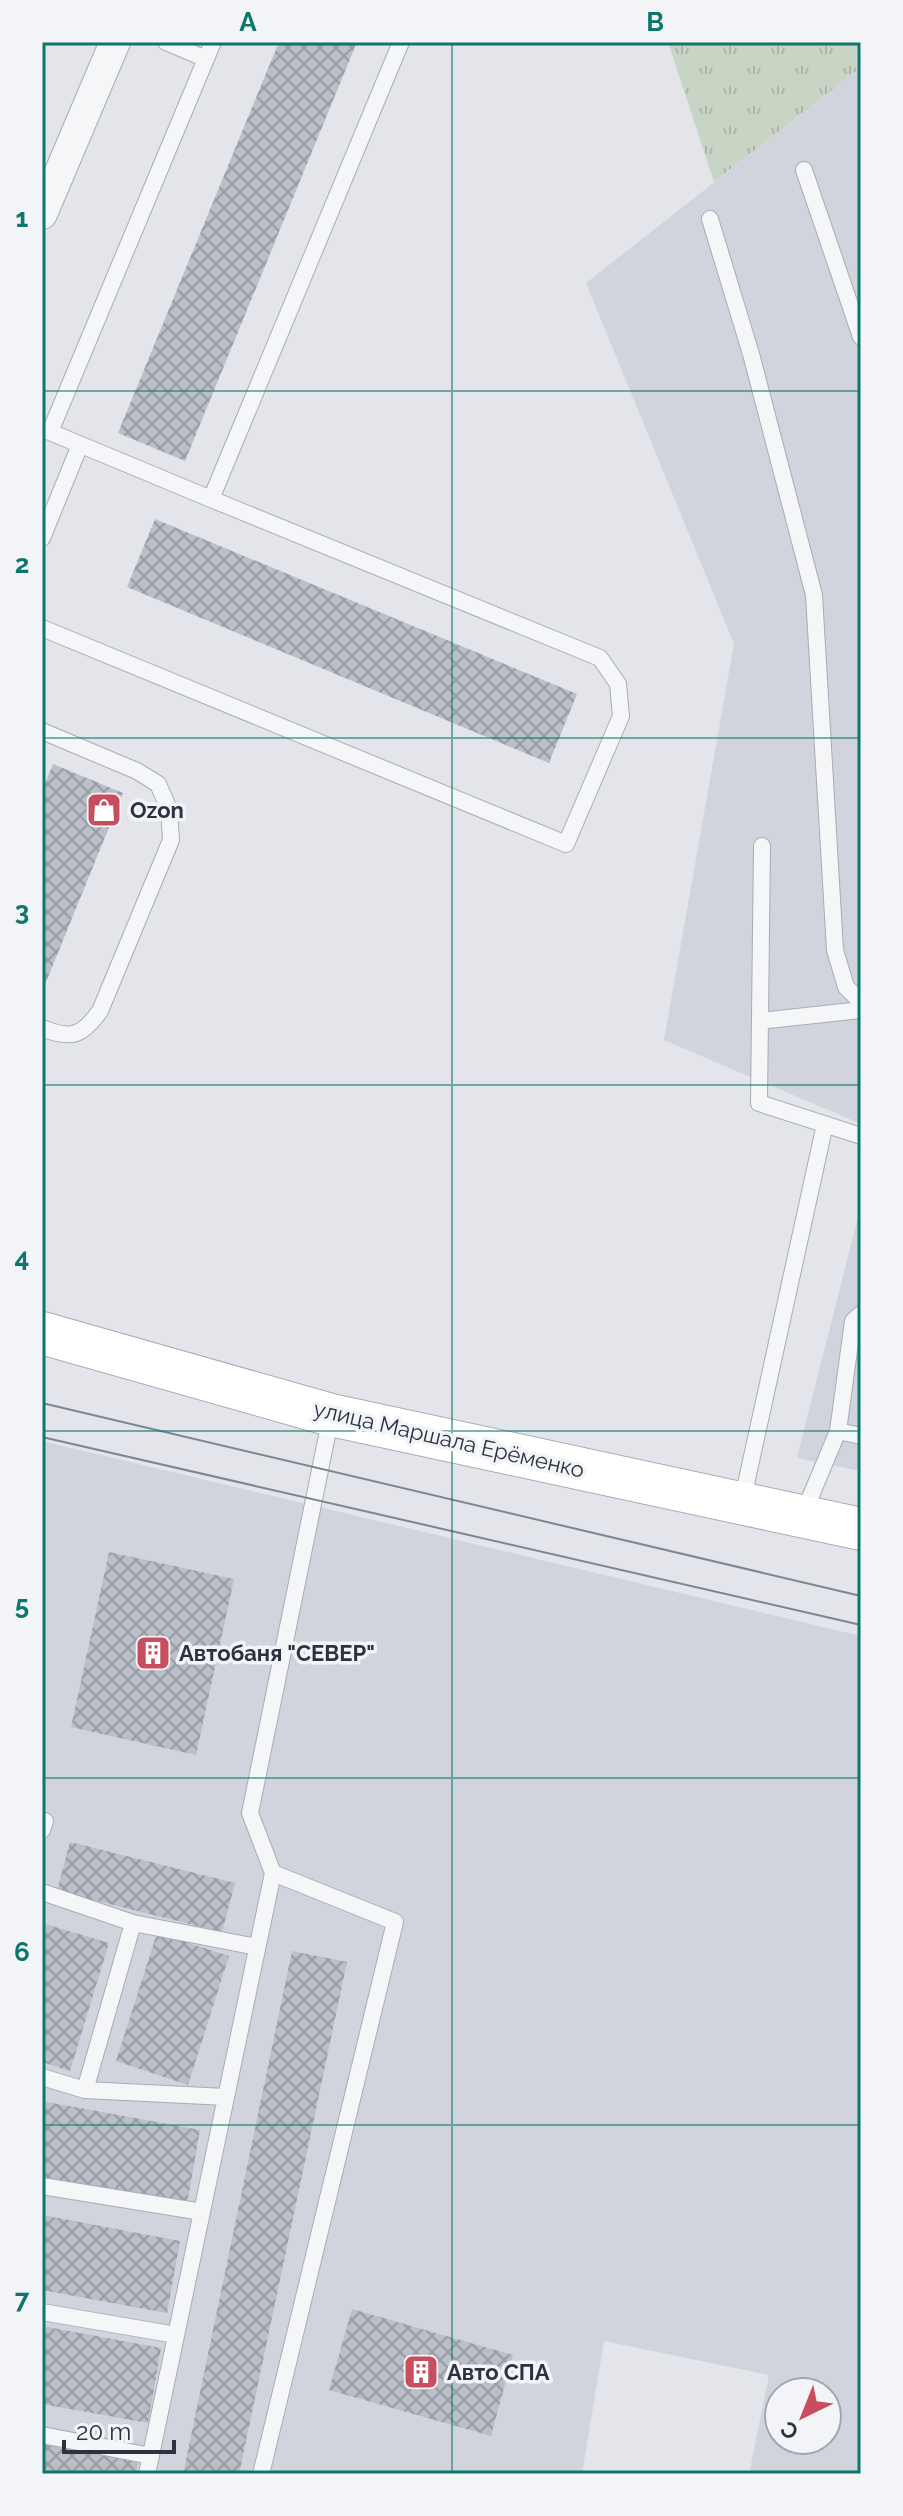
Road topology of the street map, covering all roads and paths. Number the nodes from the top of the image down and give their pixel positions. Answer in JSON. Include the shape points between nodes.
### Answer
{"nodes":[{"id":1,"x":115,"y":42,"type":"edge"},
{"id":2,"x":166,"y":42,"type":"edge"},
{"id":3,"x":213,"y":42,"type":"edge"},
{"id":4,"x":401,"y":42,"type":"edge"},
{"id":5,"x":206,"y":59,"type":"junction"},
{"id":6,"x":804,"y":170,"type":"dead end"},
{"id":7,"x":42,"y":214,"type":"edge"},
{"id":8,"x":710,"y":219,"type":"dead end"},
{"id":9,"x":861,"y":337,"type":"edge"},
{"id":10,"x":80,"y":445,"type":"junction"},
{"id":11,"x":211,"y":499,"type":"junction"},
{"id":12,"x":44,"y":527,"type":"edge"},
{"id":13,"x":42,"y":628,"type":"edge"},
{"id":14,"x":42,"y":731,"type":"edge"},
{"id":15,"x":762,"y":846,"type":"dead end"},
{"id":16,"x":861,"y":1002,"type":"edge"},
{"id":17,"x":861,"y":1010,"type":"edge"},
{"id":18,"x":760,"y":1021,"type":"junction"},
{"id":19,"x":42,"y":1028,"type":"edge"},
{"id":20,"x":825,"y":1124,"type":"junction"},
{"id":21,"x":861,"y":1136,"type":"edge"},
{"id":22,"x":861,"y":1314,"type":"edge"},
{"id":23,"x":42,"y":1333,"type":"edge"},
{"id":24,"x":331,"y":1415,"type":"junction"},
{"id":25,"x":838,"y":1431,"type":"junction"},
{"id":26,"x":861,"y":1436,"type":"edge"},
{"id":27,"x":742,"y":1503,"type":"junction"},
{"id":28,"x":802,"y":1517,"type":"junction"},
{"id":29,"x":861,"y":1529,"type":"edge"},
{"id":30,"x":273,"y":1873,"type":"junction"},
{"id":31,"x":42,"y":1892,"type":"edge"},
{"id":32,"x":133,"y":1923,"type":"junction"},
{"id":33,"x":257,"y":1947,"type":"junction"},
{"id":34,"x":42,"y":2077,"type":"edge"},
{"id":35,"x":85,"y":2090,"type":"junction"},
{"id":36,"x":226,"y":2097,"type":"junction"},
{"id":37,"x":42,"y":2186,"type":"edge"},
{"id":38,"x":202,"y":2212,"type":"junction"},
{"id":39,"x":42,"y":2312,"type":"edge"},
{"id":40,"x":176,"y":2335,"type":"junction"},
{"id":41,"x":42,"y":2435,"type":"edge"},
{"id":42,"x":151,"y":2456,"type":"junction"},
{"id":43,"x":147,"y":2474,"type":"edge"},
{"id":44,"x":261,"y":2474,"type":"edge"}],
"edges":[{"from":1,"to":7,"type":"street"},
{"from":2,"to":5,"type":"lane"},
{"from":3,"to":5,"type":"lane"},
{"from":4,"to":11,"type":"lane"},
{"from":5,"to":10,"type":"lane","via":[[50,432]]},
{"from":6,"to":9,"type":"lane"},
{"from":8,"to":16,"type":"lane","via":[[814,595],[835,950],[846,987]]},
{"from":10,"to":11,"type":"lane"},
{"from":10,"to":12,"type":"lane"},
{"from":11,"to":13,"type":"lane","via":[[600,658],[618,684],[621,716],[566,844]]},
{"from":14,"to":19,"type":"lane","via":[[158,784],[169,809],[171,840],[100,1011],[74,1035],[59,1036]]},
{"from":15,"to":18,"type":"lane"},
{"from":17,"to":18,"type":"lane"},
{"from":18,"to":20,"type":"lane","via":[[759,1103]]},
{"from":20,"to":21,"type":"lane"},
{"from":20,"to":27,"type":"lane"},
{"from":22,"to":25,"type":"lane","via":[[853,1321]]},
{"from":23,"to":24,"type":"main road","name":"улица Маршала Ерёменко"},
{"from":24,"to":27,"type":"main road","name":"улица Маршала Ерёменко"},
{"from":24,"to":30,"type":"lane","via":[[250,1813]]},
{"from":25,"to":26,"type":"lane"},
{"from":25,"to":28,"type":"lane"},
{"from":27,"to":28,"type":"main road","name":"улица Маршала Ерёменко"},
{"from":28,"to":29,"type":"main road","name":"улица Маршала Ерёменко"},
{"from":30,"to":33,"type":"lane"},
{"from":30,"to":44,"type":"lane","via":[[395,1922]]},
{"from":31,"to":32,"type":"lane"},
{"from":32,"to":33,"type":"lane"},
{"from":32,"to":35,"type":"lane"},
{"from":33,"to":36,"type":"lane"},
{"from":34,"to":35,"type":"lane"},
{"from":35,"to":36,"type":"lane"},
{"from":36,"to":38,"type":"lane"},
{"from":37,"to":38,"type":"lane"},
{"from":38,"to":40,"type":"lane"},
{"from":39,"to":40,"type":"lane"},
{"from":40,"to":42,"type":"lane"},
{"from":41,"to":42,"type":"lane"},
{"from":42,"to":43,"type":"lane"}]}
